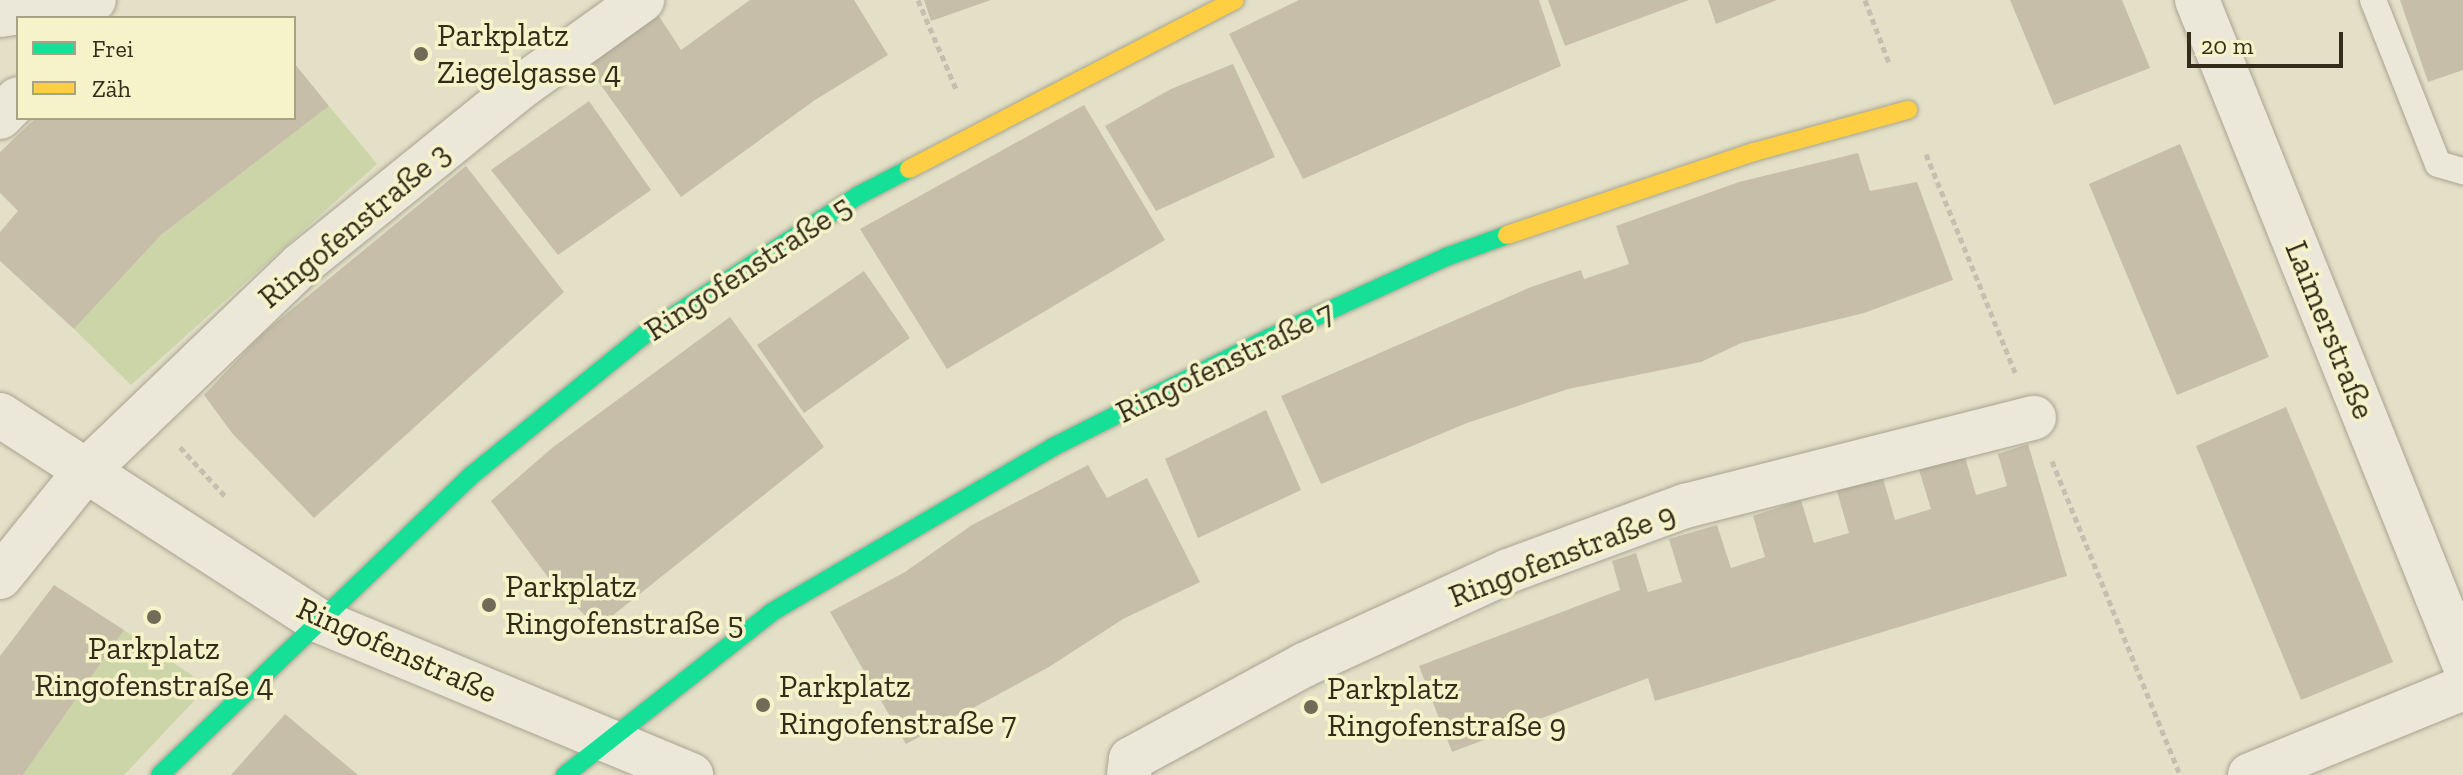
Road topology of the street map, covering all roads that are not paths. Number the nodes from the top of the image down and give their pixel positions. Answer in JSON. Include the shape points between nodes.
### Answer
{"nodes":[{"id":1,"x":94,"y":0,"type":"edge"},
{"id":2,"x":117,"y":0,"type":"edge"},
{"id":3,"x":642,"y":0,"type":"edge"},
{"id":4,"x":1235,"y":0,"type":"edge"},
{"id":5,"x":2197,"y":0,"type":"edge"},
{"id":6,"x":2373,"y":0,"type":"edge"},
{"id":7,"x":0,"y":15,"type":"edge"},
{"id":8,"x":100,"y":16,"type":"edge"},
{"id":9,"x":16,"y":101,"type":"edge"},
{"id":10,"x":1908,"y":110,"type":"dead end"},
{"id":11,"x":0,"y":117,"type":"edge"},
{"id":12,"x":2463,"y":171,"type":"edge"},
{"id":13,"x":0,"y":415,"type":"edge"},
{"id":14,"x":2034,"y":418,"type":"dead end"},
{"id":15,"x":84,"y":473,"type":"junction"},
{"id":16,"x":0,"y":577,"type":"edge"},
{"id":17,"x":317,"y":620,"type":"junction"},
{"id":18,"x":2463,"y":661,"type":"edge"},
{"id":19,"x":2463,"y":688,"type":"edge"},
{"id":20,"x":603,"y":740,"type":"junction"},
{"id":21,"x":160,"y":775,"type":"edge"},
{"id":22,"x":565,"y":775,"type":"edge"},
{"id":23,"x":691,"y":775,"type":"edge"},
{"id":24,"x":1129,"y":775,"type":"edge"},
{"id":25,"x":2250,"y":775,"type":"edge"}],
"edges":[{"from":1,"to":7,"type":"street"},
{"from":2,"to":8,"type":"street"},
{"from":3,"to":15,"type":"street","name":"Ringofenstraße 3","via":[[522,86],[313,255]]},
{"from":4,"to":17,"type":"street","name":"Ringofenstraße 5","via":[[859,195],[644,335],[473,474]]},
{"from":5,"to":18,"type":"street","name":"Laimerstraße"},
{"from":6,"to":12,"type":"lane","via":[[2438,164]]},
{"from":9,"to":11,"type":"street"},
{"from":10,"to":20,"type":"street","name":"Ringofenstraße 7","via":[[1754,152],[1546,221],[1446,257],[1269,338],[1053,447],[785,604]]},
{"from":13,"to":15,"type":"street","name":"Ringofenstraße"},
{"from":14,"to":24,"type":"street","name":"Ringofenstraße 9","via":[[1685,506],[1508,571],[1304,665],[1131,759]]},
{"from":15,"to":16,"type":"street","name":"Ringofenstraße 3"},
{"from":15,"to":17,"type":"street","name":"Ringofenstraße"},
{"from":17,"to":20,"type":"street","name":"Ringofenstraße"},
{"from":17,"to":21,"type":"street","name":"Ringofenstraße 5"},
{"from":19,"to":25,"type":"street"},
{"from":20,"to":22,"type":"street","name":"Ringofenstraße 7"},
{"from":20,"to":23,"type":"street","name":"Ringofenstraße"}]}
